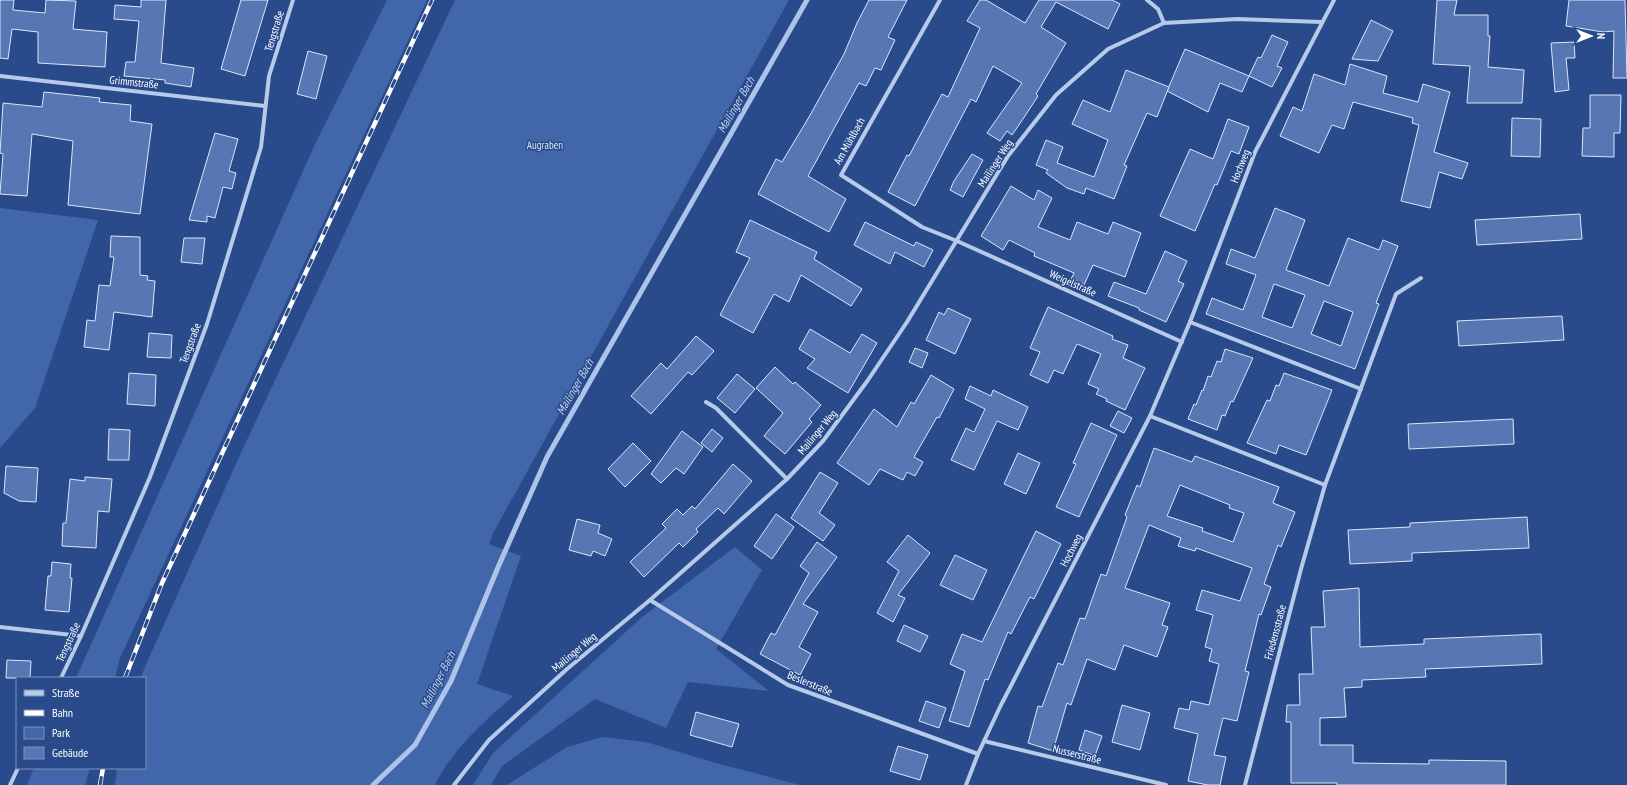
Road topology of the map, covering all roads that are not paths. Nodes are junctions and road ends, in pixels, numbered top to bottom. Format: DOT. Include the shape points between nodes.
graph roads {
  1 [pos="293,0"];
  2 [pos="940,0"];
  3 [pos="1147,0"];
  4 [pos="1334,0"];
  5 [pos="1322,22"];
  6 [pos="1164,23"];
  7 [pos="0,76"];
  8 [pos="265,106"];
  9 [pos="957,240"];
  10 [pos="1421,278"];
  11 [pos="1190,322"];
  12 [pos="1182,342"];
  13 [pos="1361,389"];
  14 [pos="706,402"];
  15 [pos="1150,416"];
  16 [pos="787,479"];
  17 [pos="1325,485"];
  18 [pos="650,600"];
  19 [pos="0,627"];
  20 [pos="81,636"];
  21 [pos="61,677"];
  22 [pos="984,741"];
  23 [pos="978,754"];
  24 [pos="18,769"];
  25 [pos="10,785"];
  26 [pos="454,785"];
  27 [pos="966,785"];
  28 [pos="1166,785"];
  29 [pos="1245,785"];
  1 -- 8 [label="street, Tengstraße" via="269,76"];
  2 -- 9 [label="street, Am Mühlbach" via="840,175 922,227"];
  3 -- 6 [label="street" via="1158,9"];
  4 -- 5 [label="street, Hochweg"];
  5 -- 6 [label="street, Mailinger Weg" via="1237,19"];
  5 -- 11 [label="street, Hochweg" via="1255,152"];
  6 -- 9 [label="street, Mailinger Weg" via="1108,49 1056,95 1008,156"];
  7 -- 8 [label="street, Grimmstraße"];
  8 -- 20 [label="street, Tengstraße" via="261,147 207,324 150,477"];
  9 -- 12 [label="street, Weigelstraße"];
  9 -- 16 [label="street, Mailinger Weg" via="868,380 823,441"];
  10 -- 13 [label="street, Friedensstraße" via="1396,294"];
  11 -- 12 [label="street, Hochweg"];
  11 -- 13 [label="street"];
  12 -- 15 [label="street, Hochweg"];
  13 -- 17 [label="street, Friedensstraße"];
  14 -- 16 [label="street" via="716,408"];
  15 -- 17 [label="street"];
  15 -- 22 [label="street, Hochweg"];
  16 -- 18 [label="street, Mailinger Weg"];
  17 -- 29 [label="street, Friedensstraße"];
  18 -- 23 [label="street, Beslerstraße" via="788,686"];
  18 -- 26 [label="street, Mailinger Weg" via="567,669 490,740"];
  19 -- 20 [label="street"];
  20 -- 21 [label="street, Tengstraße"];
  22 -- 23 [label="street, Hochweg"];
  22 -- 28 [label="street, Nusserstraße"];
  23 -- 27 [label="street, Hochweg"];
  24 -- 25 [label="street"];
}
